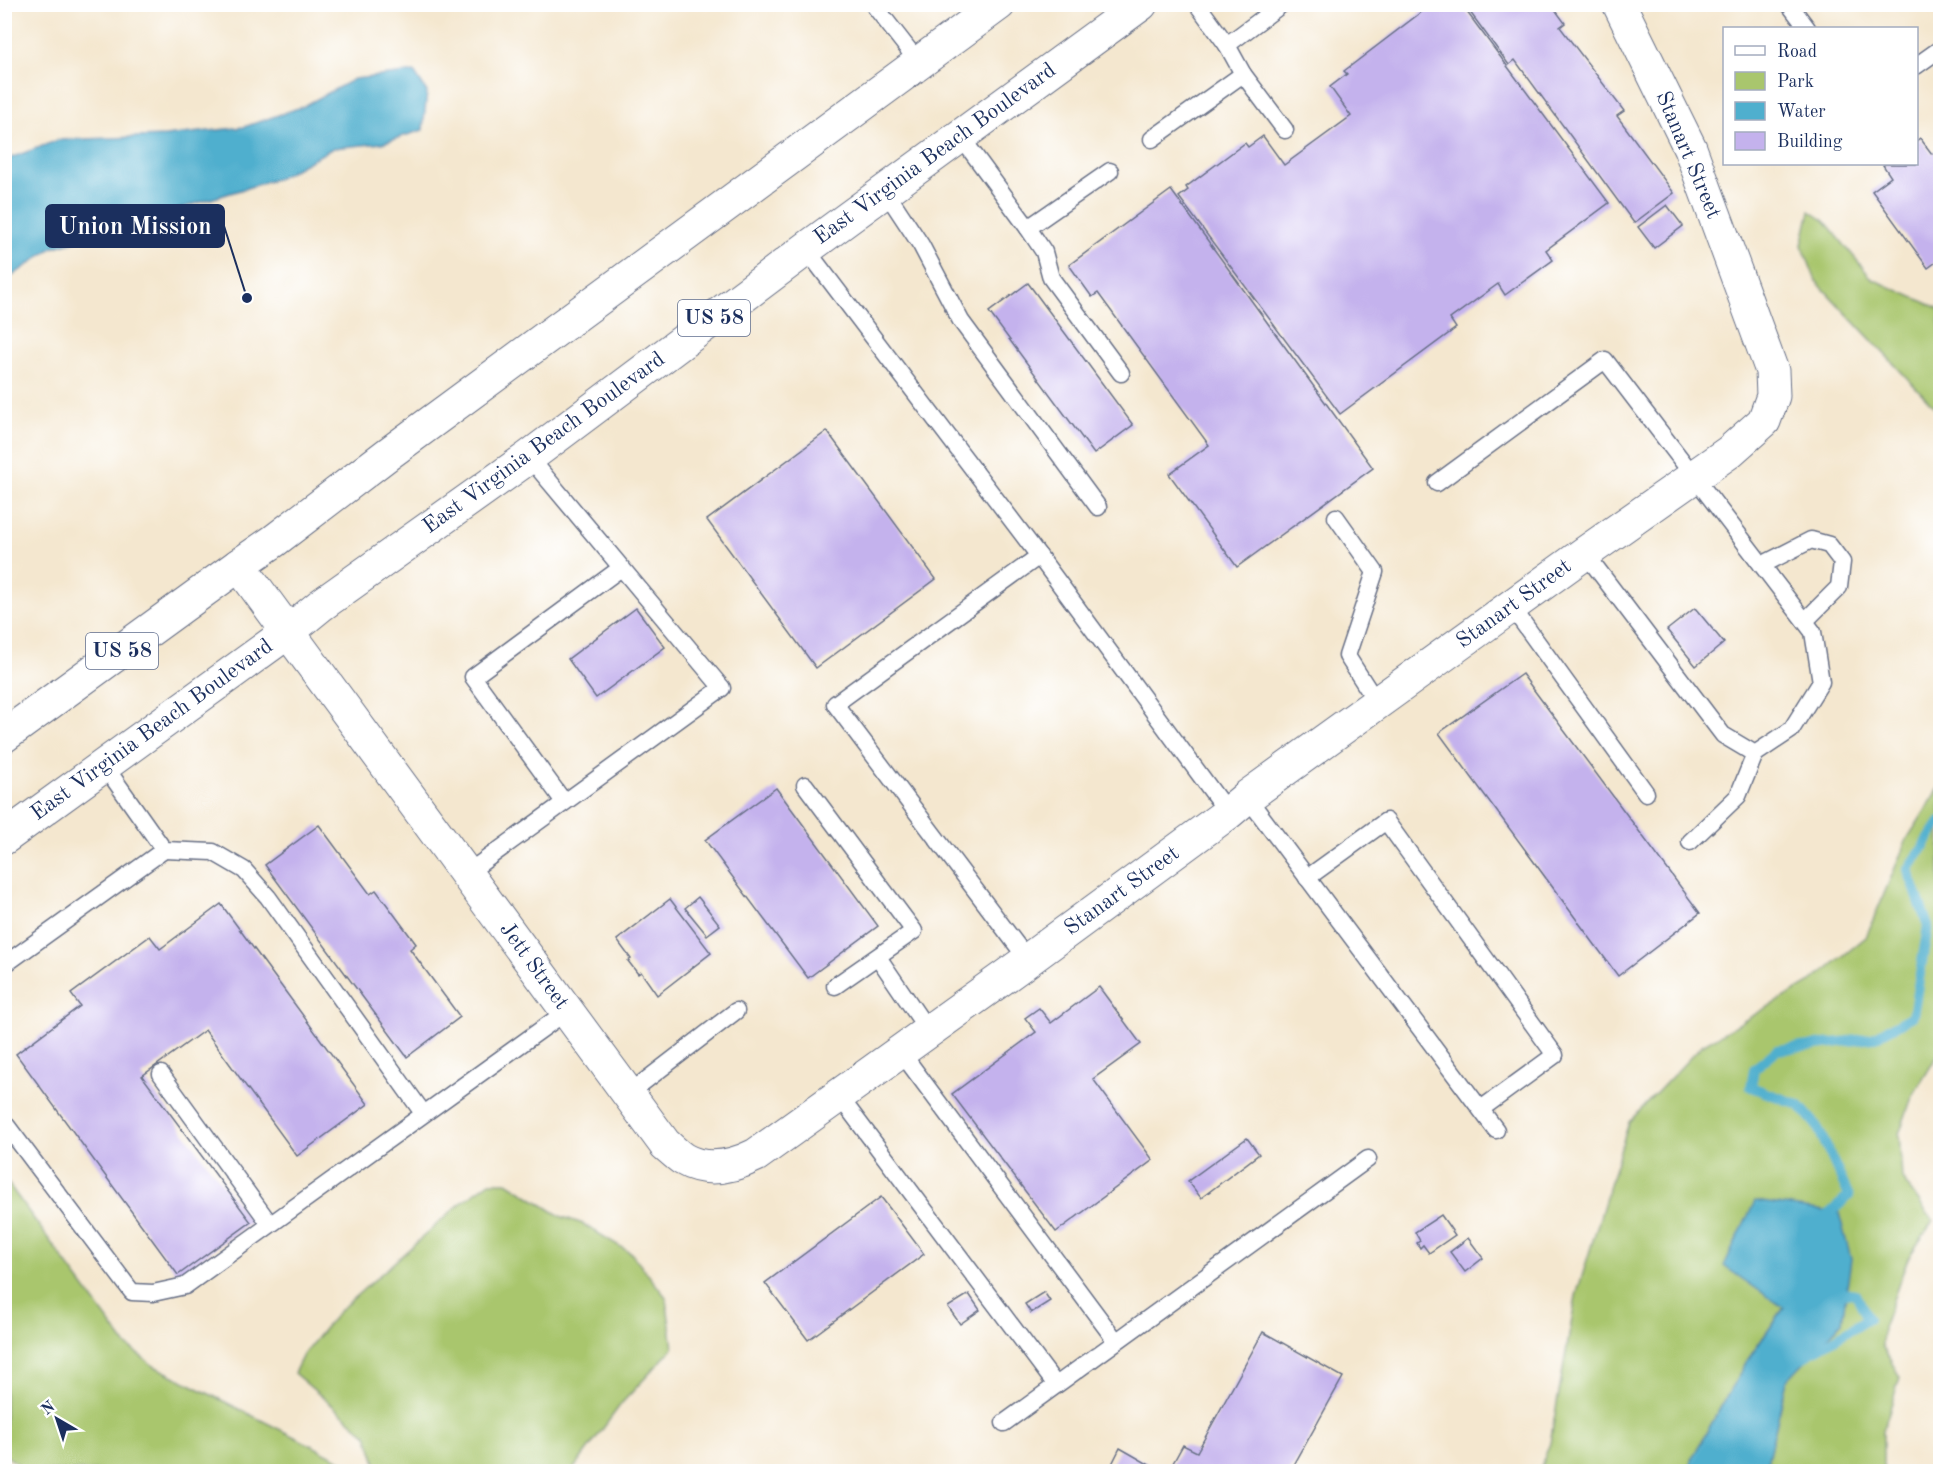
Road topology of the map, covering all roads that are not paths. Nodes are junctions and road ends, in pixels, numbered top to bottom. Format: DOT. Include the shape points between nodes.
graph roads {
  1 [pos="873,4"];
  2 [pos="999,4"];
  3 [pos="1142,4"];
  4 [pos="1197,4"];
  5 [pos="1282,4"];
  6 [pos="1619,4"];
  7 [pos="1790,4"];
  8 [pos="1806,27"];
  9 [pos="1227,45"];
  10 [pos="1941,49"];
  11 [pos="919,63"];
  12 [pos="1918,65"];
  13 [pos="1243,74"];
  14 [pos="1285,130"];
  15 [pos="961,137"];
  16 [pos="1152,139"];
  17 [pos="1110,171"];
  18 [pos="886,192"];
  19 [pos="1028,228"];
  20 [pos="806,249"];
  21 [pos="1121,373"];
  22 [pos="529,457"];
  23 [pos="1694,476"];
  24 [pos="1437,483"];
  25 [pos="1098,507"];
  26 [pos="1336,517"];
  27 [pos="1585,553"];
  28 [pos="1039,556"];
  29 [pos="239,565"];
  30 [pos="1761,565"];
  31 [pos="621,568"];
  32 [pos="1511,606"];
  33 [pos="1805,621"];
  34 [pos="288,632"];
  35 [pos="1377,703"];
  36 [pos="4,736"];
  37 [pos="1755,754"];
  38 [pos="104,765"];
  39 [pos="806,785"];
  40 [pos="1646,793"];
  41 [pos="564,802"];
  42 [pos="1237,805"];
  43 [pos="4,838"];
  44 [pos="1689,842"];
  45 [pos="164,850"];
  46 [pos="466,874"];
  47 [pos="1307,878"];
  48 [pos="878,957"];
  49 [pos="1028,960"];
  50 [pos="4,965"];
  51 [pos="835,986"];
  52 [pos="567,1011"];
  53 [pos="736,1011"];
  54 [pos="929,1032"];
  55 [pos="901,1052"];
  56 [pos="161,1074"];
  57 [pos="628,1095"];
  58 [pos="839,1096"];
  59 [pos="1481,1109"];
  60 [pos="423,1113"];
  61 [pos="4,1122"];
  62 [pos="1497,1130"];
  63 [pos="1368,1159"];
  64 [pos="270,1224"];
  65 [pos="1116,1341"];
  66 [pos="1056,1385"];
  67 [pos="1004,1423"];
  1 -- 11 [label="lane"];
  2 -- 11 [label="main road, US 58"];
  3 -- 15 [label="main road, East Virginia Beach Boulevard / US 58"];
  4 -- 9 [label="lane"];
  5 -- 9 [label="lane"];
  6 -- 23 [label="main road, Stanart Street" via="1690,148 1773,371 1773,396 1764,421"];
  7 -- 8 [label="lane"];
  9 -- 13 [label="lane"];
  10 -- 12 [label="lane"];
  11 -- 29 [label="main road, US 58"];
  13 -- 14 [label="lane"];
  13 -- 16 [label="lane"];
  15 -- 18 [label="main road, East Virginia Beach Boulevard / US 58"];
  15 -- 19 [label="lane"];
  17 -- 19 [label="lane"];
  18 -- 20 [label="main road, East Virginia Beach Boulevard / US 58"];
  18 -- 25 [label="lane" via="921,245 961,321"];
  19 -- 21 [label="lane" via="1044,252 1051,278"];
  20 -- 22 [label="main road, East Virginia Beach Boulevard / US 58"];
  20 -- 28 [label="lane"];
  22 -- 31 [label="lane"];
  22 -- 34 [label="main road, East Virginia Beach Boulevard / US 58"];
  23 -- 24 [label="lane" via="1605,360"];
  23 -- 27 [label="main road, Stanart Street"];
  23 -- 30 [label="lane"];
  26 -- 35 [label="lane" via="1375,572 1347,656"];
  27 -- 32 [label="main road, Stanart Street"];
  27 -- 37 [label="lane" via="1723,735"];
  28 -- 42 [label="lane"];
  28 -- 49 [label="lane" via="835,704"];
  29 -- 34 [label="main road, Jett Street"];
  29 -- 36 [label="main road, US 58"];
  30 -- 33 [label="lane"];
  30 -- 33 [label="lane" via="1811,540 1829,544 1842,562 1839,587"];
  31 -- 41 [label="lane" via="473,677"];
  31 -- 41 [label="lane" via="722,687"];
  32 -- 35 [label="main road, Stanart Street"];
  32 -- 40 [label="lane"];
  33 -- 37 [label="lane" via="1813,632 1821,682 1791,730"];
  34 -- 38 [label="main road, East Virginia Beach Boulevard / US 58"];
  34 -- 46 [label="main road, Jett Street"];
  35 -- 42 [label="main road, Stanart Street"];
  37 -- 44 [label="lane" via="1738,796"];
  38 -- 43 [label="main road, East Virginia Beach Boulevard / US 58"];
  38 -- 45 [label="lane"];
  39 -- 48 [label="lane" via="914,931"];
  41 -- 46 [label="lane"];
  42 -- 47 [label="lane"];
  42 -- 49 [label="main road, Stanart Street"];
  45 -- 50 [label="lane"];
  45 -- 60 [label="lane" via="213,852 244,870 268,897"];
  46 -- 52 [label="main road, Jett Street"];
  47 -- 59 [label="lane"];
  47 -- 59 [label="lane" via="1386,821 1555,1055"];
  48 -- 51 [label="lane"];
  48 -- 54 [label="lane"];
  49 -- 54 [label="main road, Stanart Street"];
  52 -- 57 [label="main road, Jett Street"];
  52 -- 60 [label="lane"];
  53 -- 57 [label="lane"];
  54 -- 55 [label="main road, Stanart Street"];
  55 -- 58 [label="main road, Jett Street"];
  55 -- 65 [label="lane"];
  56 -- 64 [label="lane"];
  57 -- 58 [label="main road, Jett Street" via="665,1144 684,1160 708,1167 738,1164 756,1155"];
  58 -- 66 [label="lane"];
  59 -- 62 [label="lane"];
  60 -- 64 [label="lane"];
  61 -- 64 [label="lane" via="132,1292 153,1293 185,1286"];
  63 -- 65 [label="lane"];
  65 -- 66 [label="lane"];
  66 -- 67 [label="lane"];
}
